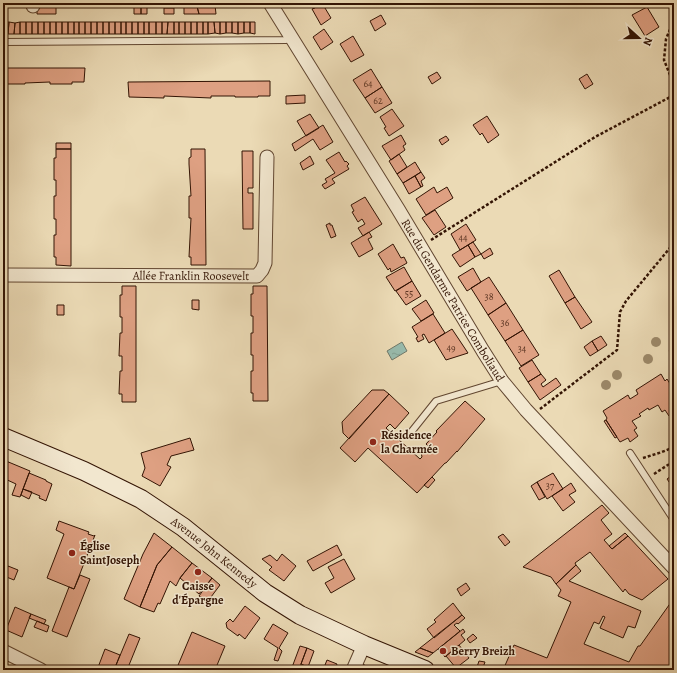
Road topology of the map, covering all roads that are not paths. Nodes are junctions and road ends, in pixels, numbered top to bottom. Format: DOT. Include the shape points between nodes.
graph roads {
  1 [pos="270,3"];
  2 [pos="291,37"];
  3 [pos="3,42"];
  4 [pos="267,157"];
  5 [pos="3,275"];
  6 [pos="502,381"];
  7 [pos="412,430"];
  8 [pos="3,437"];
  9 [pos="630,453"];
  10 [pos="674,520"];
  11 [pos="674,568"];
  12 [pos="364,645"];
  13 [pos="3,651"];
  14 [pos="358,668"];
  15 [pos="41,670"];
  16 [pos="425,670"];
  1 -- 2 [label="street, Rue du Gendarme Patrice Comboliaud"];
  2 -- 3 [label="lane" via="286,40"];
  2 -- 6 [label="street, Rue du Gendarme Patrice Comboliaud"];
  4 -- 5 [label="street, Allée Franklin Roosevelt" via="265,264 257,276"];
  6 -- 7 [label="lane" via="436,401"];
  6 -- 11 [label="street, Rue du Gendarme Patrice Comboliaud" via="531,416"];
  8 -- 12 [label="main road, Avenue John Kennedy" via="84,471 140,499 183,527 265,593 300,615"];
  9 -- 10 [label="lane"];
  12 -- 14 [label="street"];
  12 -- 16 [label="main road, Avenue John Kennedy"];
  13 -- 15 [label="street"];
}
